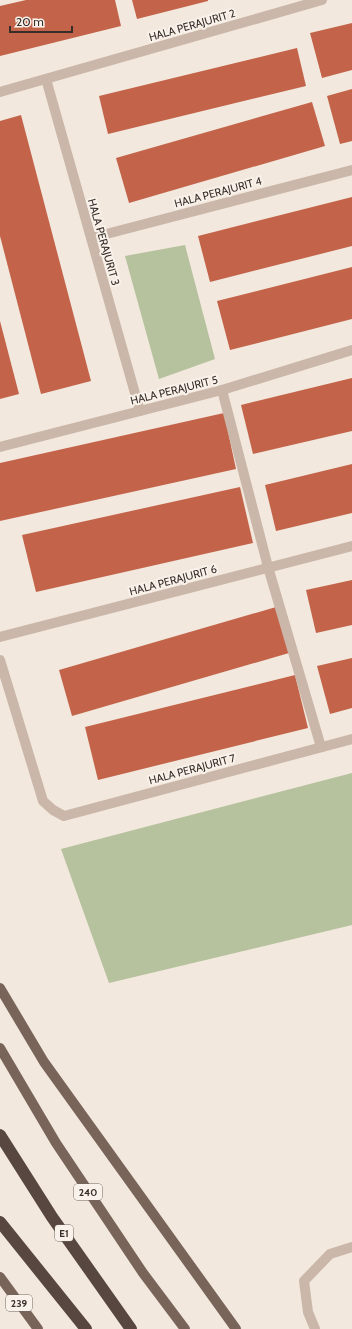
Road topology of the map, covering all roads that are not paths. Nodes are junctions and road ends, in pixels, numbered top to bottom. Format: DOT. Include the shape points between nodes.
graph roads {
  1 [pos="322,0"];
  2 [pos="46,79"];
  3 [pos="0,92"];
  4 [pos="352,170"];
  5 [pos="91,238"];
  6 [pos="352,350"];
  7 [pos="222,390"];
  8 [pos="140,411"];
  9 [pos="0,447"];
  10 [pos="352,546"];
  11 [pos="268,567"];
  12 [pos="0,637"];
  13 [pos="0,660"];
  14 [pos="352,739"];
  15 [pos="321,746"];
  16 [pos="0,988"];
  17 [pos="0,1048"];
  18 [pos="0,1135"];
  19 [pos="0,1222"];
  20 [pos="352,1247"];
  21 [pos="0,1277"];
  22 [pos="38,1329"];
  23 [pos="86,1329"];
  24 [pos="131,1329"];
  25 [pos="185,1329"];
  26 [pos="236,1329"];
  27 [pos="315,1329"];
  1 -- 2 [label="street, HALA PERAJURIT 2"];
  2 -- 3 [label="street, HALA PERAJURIT 2"];
  2 -- 5 [label="street, HALA PERAJURIT 3"];
  4 -- 5 [label="street, HALA PERAJURIT 4"];
  5 -- 8 [label="street, HALA PERAJURIT 3"];
  6 -- 7 [label="street, HALA PERAJURIT 5"];
  7 -- 8 [label="street, HALA PERAJURIT 5"];
  7 -- 11 [label="street"];
  8 -- 9 [label="street, HALA PERAJURIT 5"];
  10 -- 11 [label="street, HALA PERAJURIT 6"];
  11 -- 12 [label="street, HALA PERAJURIT 6"];
  11 -- 15 [label="street"];
  13 -- 15 [label="street, HALA PERAJURIT 7" via="43,801 64,816"];
  14 -- 15 [label="street, HALA PERAJURIT 7"];
  16 -- 26 [label="main road" via="44,1062"];
  17 -- 25 [label="main road, 240" via="56,1143 143,1272"];
  18 -- 24 [label="highway, E1" via="52,1216"];
  19 -- 23 [label="highway"];
  20 -- 27 [label="street" via="330,1254 304,1281 308,1312"];
  21 -- 22 [label="main road, 239"];
}
